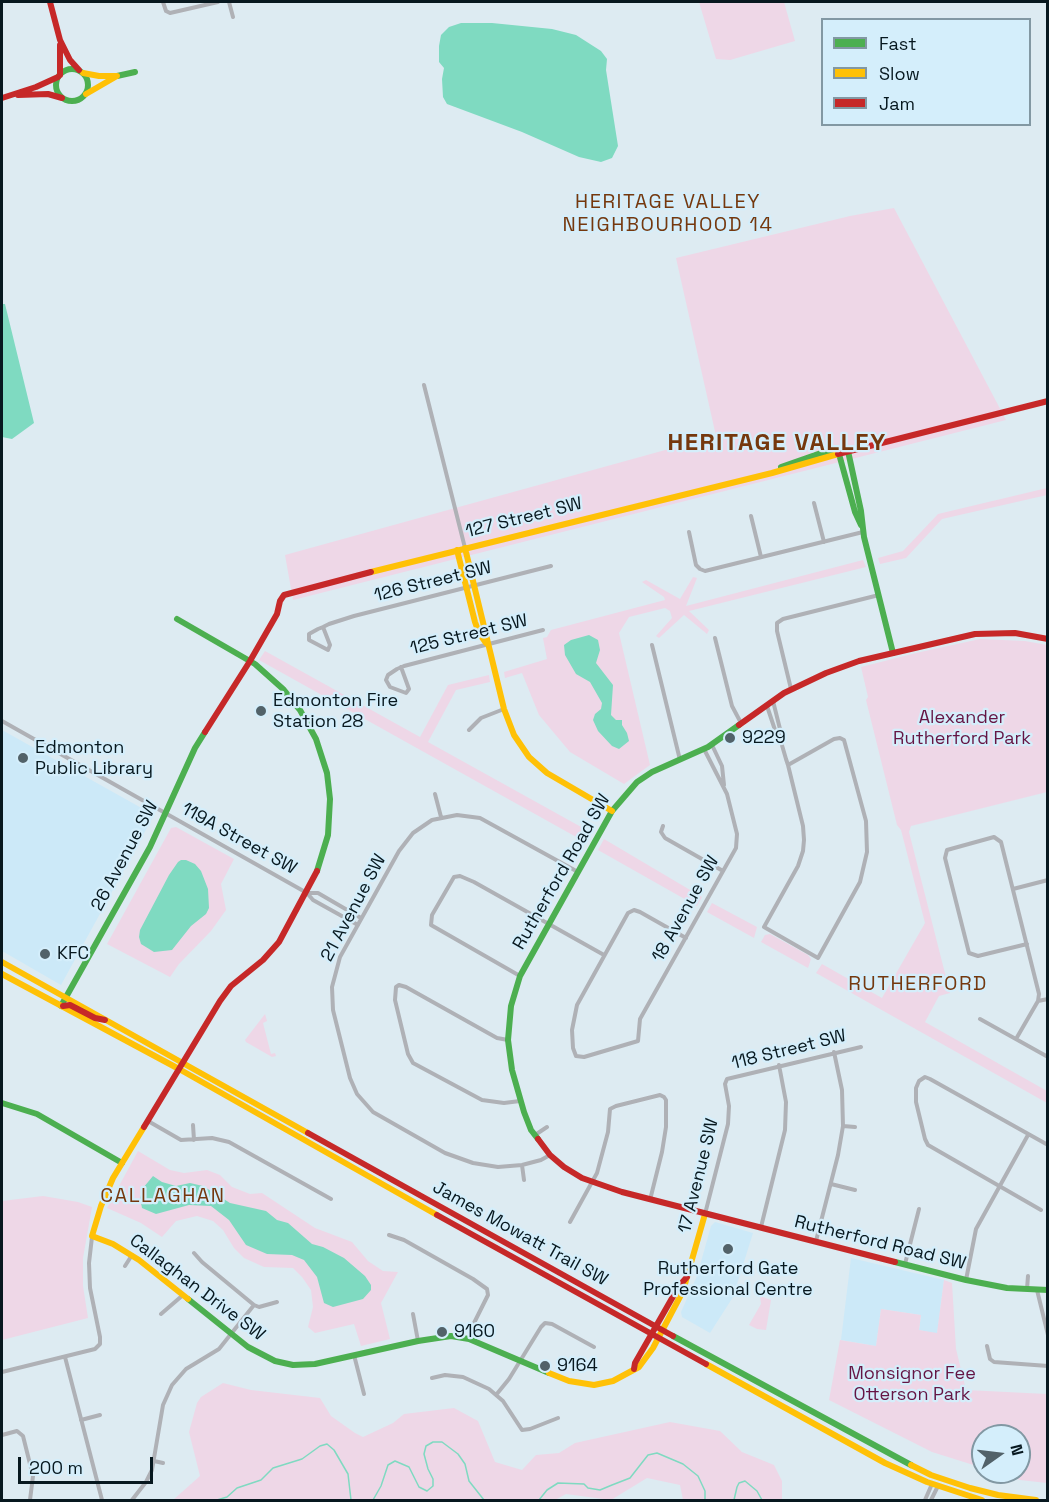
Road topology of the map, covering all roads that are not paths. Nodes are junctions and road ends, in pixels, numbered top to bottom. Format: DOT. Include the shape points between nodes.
graph roads {
  1 [pos="50,2"];
  2 [pos="163,2"];
  3 [pos="218,2"];
  4 [pos="229,2"];
  5 [pos="233,17"];
  6 [pos="60,40"];
  7 [pos="81,72"];
  8 [pos="135,72"];
  9 [pos="60,75"];
  10 [pos="117,76"];
  11 [pos="86,94"];
  12 [pos="13,95"];
  13 [pos="2,98"];
  14 [pos="63,98"];
  15 [pos="424,385"];
  16 [pos="1047,401"];
  17 [pos="848,452"];
  18 [pos="839,454"];
  19 [pos="814,503"];
  20 [pos="751,516"];
  21 [pos="689,532"];
  22 [pos="863,532"];
  23 [pos="824,542"];
  24 [pos="465,548"];
  25 [pos="457,550"];
  26 [pos="761,557"];
  27 [pos="551,566"];
  28 [pos="474,586"];
  29 [pos="466,588"];
  30 [pos="879,595"];
  31 [pos="284,596"];
  32 [pos="177,618"];
  33 [pos="323,627"];
  34 [pos="543,630"];
  35 [pos="715,638"];
  36 [pos="1047,639"];
  37 [pos="487,644"];
  38 [pos="652,645"];
  39 [pos="894,653"];
  40 [pos="250,661"];
  41 [pos="401,667"];
  42 [pos="791,689"];
  43 [pos="770,702"];
  44 [pos="504,709"];
  45 [pos="2,721"];
  46 [pos="741,723"];
  47 [pos="469,729"];
  48 [pos="779,735"];
  49 [pos="712,745"];
  50 [pos="704,750"];
  51 [pos="529,757"];
  52 [pos="681,760"];
  53 [pos="523,763"];
  54 [pos="788,765"];
  55 [pos="724,786"];
  56 [pos="435,794"];
  57 [pos="612,811"];
  58 [pos="166,813"];
  59 [pos="441,817"];
  60 [pos="663,826"];
  61 [pos="723,871"];
  62 [pos="578,872"];
  63 [pos="1047,880"];
  64 [pos="1013,890"];
  65 [pos="307,893"];
  66 [pos="362,918"];
  67 [pos="549,924"];
  68 [pos="358,925"];
  69 [pos="686,938"];
  70 [pos="1027,944"];
  71 [pos="604,956"];
  72 [pos="2,963"];
  73 [pos="2,974"];
  74 [pos="520,976"];
  75 [pos="67,997"];
  76 [pos="1047,999"];
  77 [pos="1038,1001"];
  78 [pos="62,1006"];
  79 [pos="980,1019"];
  80 [pos="109,1020"];
  81 [pos="1016,1039"];
  82 [pos="508,1040"];
  83 [pos="861,1047"];
  84 [pos="834,1052"];
  85 [pos="1047,1057"];
  86 [pos="183,1062"];
  87 [pos="778,1065"];
  88 [pos="179,1069"];
  89 [pos="726,1081"];
  90 [pos="520,1101"];
  91 [pos="2,1103"];
  92 [pos="148,1121"];
  93 [pos="192,1125"];
  94 [pos="843,1126"];
  95 [pos="547,1127"];
  96 [pos="855,1127"];
  97 [pos="535,1135"];
  98 [pos="1028,1135"];
  99 [pos="194,1140"];
  100 [pos="1047,1145"];
  101 [pos="550,1155"];
  102 [pos="122,1163"];
  103 [pos="522,1165"];
  104 [pos="524,1180"];
  105 [pos="592,1183"];
  106 [pos="831,1184"];
  107 [pos="1000,1186"];
  108 [pos="855,1190"];
  109 [pos="331,1198"];
  110 [pos="650,1200"];
  111 [pos="919,1209"];
  112 [pos="1041,1210"];
  113 [pos="705,1214"];
  114 [pos="570,1222"];
  115 [pos="761,1228"];
  116 [pos="389,1235"];
  117 [pos="92,1236"];
  118 [pos="816,1242"];
  119 [pos="194,1253"];
  120 [pos="132,1255"];
  121 [pos="904,1264"];
  122 [pos="125,1266"];
  123 [pos="1028,1276"];
  124 [pos="966,1280"];
  125 [pos="1027,1289"];
  126 [pos="1037,1290"];
  127 [pos="1047,1290"];
  128 [pos="183,1295"];
  129 [pos="277,1302"];
  130 [pos="254,1305"];
  131 [pos="161,1314"];
  132 [pos="413,1314"];
  133 [pos="659,1328"];
  134 [pos="232,1334"];
  135 [pos="651,1334"];
  136 [pos="1047,1335"];
  137 [pos="658,1337"];
  138 [pos="469,1339"];
  139 [pos="418,1341"];
  140 [pos="987,1346"];
  141 [pos="594,1347"];
  142 [pos="354,1355"];
  143 [pos="65,1357"];
  144 [pos="520,1359"];
  145 [pos="1047,1366"];
  146 [pos="634,1369"];
  147 [pos="2,1372"];
  148 [pos="432,1378"];
  149 [pos="364,1394"];
  150 [pos="496,1395"];
  151 [pos="100,1415"];
  152 [pos="558,1418"];
  153 [pos="81,1420"];
  154 [pos="2,1435"];
  155 [pos="149,1451"];
  156 [pos="156,1452"];
  157 [pos="154,1461"];
  158 [pos="163,1463"];
  159 [pos="938,1478"];
  160 [pos="935,1485"];
  161 [pos="30,1500"];
  162 [pos="102,1500"];
  163 [pos="132,1500"];
  164 [pos="925,1500"];
  165 [pos="931,1500"];
  166 [pos="982,1500"];
  167 [pos="1036,1500"];
  1 -- 6 [label="street"];
  2 -- 3 [label="street" via="170,13"];
  4 -- 5 [label="street"];
  6 -- 7 [label="street"];
  6 -- 9 [label="street"];
  7 -- 9 [label="street" via="67,70"];
  7 -- 10 [label="street"];
  7 -- 11 [label="street" via="88,83"];
  8 -- 10 [label="street"];
  9 -- 12 [label="street"];
  9 -- 14 [label="street" via="57,90"];
  10 -- 11 [label="street"];
  11 -- 14 [label="street" via="75,101"];
  12 -- 13 [label="street"];
  12 -- 14 [label="street" via="48,94"];
  15 -- 24 [label="street"];
  16 -- 17 [label="street, 127 Street SW"];
  17 -- 18 [label="street, 127 Street SW"];
  17 -- 22 [label="street"];
  18 -- 22 [label="street"];
  18 -- 24 [label="street, 127 Street SW" via="814,455 772,473"];
  19 -- 23 [label="street"];
  20 -- 26 [label="street"];
  21 -- 26 [label="street" via="699,569"];
  22 -- 23 [label="street"];
  22 -- 30 [label="street"];
  23 -- 26 [label="street"];
  24 -- 25 [label="street, 127 Street SW"];
  24 -- 28 [label="street"];
  25 -- 29 [label="street"];
  25 -- 31 [label="street, 127 Street SW"];
  27 -- 28 [label="street, 126 Street SW"];
  28 -- 29 [label="street, 126 Street SW"];
  28 -- 37 [label="street"];
  29 -- 33 [label="street, 126 Street SW"];
  29 -- 37 [label="street" via="477,627"];
  30 -- 39 [label="street"];
  30 -- 42 [label="street" via="777,623"];
  31 -- 40 [label="street, 26 Avenue SW"];
  32 -- 40 [label="street"];
  33 -- 33 [label="street" via="307,637 328,650 331,646"];
  34 -- 37 [label="street, 125 Street SW"];
  35 -- 46 [label="street" via="732,706"];
  36 -- 39 [label="street, Rutherford Road SW" via="985,633"];
  37 -- 41 [label="street, 125 Street SW"];
  37 -- 44 [label="street"];
  38 -- 52 [label="street"];
  39 -- 42 [label="street, Rutherford Road SW" via="840,668"];
  40 -- 58 [label="street, 26 Avenue SW" via="199,741"];
  40 -- 65 [label="street" via="283,689 300,710 325,765 330,799 328,836"];
  41 -- 41 [label="street, 125 Street SW" via="409,689 406,693 390,687 386,680"];
  42 -- 43 [label="street, Rutherford Road SW"];
  43 -- 46 [label="street, Rutherford Road SW"];
  43 -- 48 [label="street"];
  43 -- 48 [label="street"];
  44 -- 47 [label="street" via="481,718"];
  44 -- 51 [label="street" via="514,735"];
  45 -- 58 [label="street, 119A Street SW"];
  46 -- 49 [label="street, Rutherford Road SW"];
  48 -- 54 [label="street"];
  49 -- 50 [label="street, Rutherford Road SW"];
  49 -- 55 [label="street, 18 Avenue SW" via="722,766"];
  50 -- 52 [label="street, Rutherford Road SW"];
  50 -- 55 [label="street, 18 Avenue SW"];
  51 -- 53 [label="street"];
  51 -- 57 [label="street" via="556,779"];
  52 -- 57 [label="street, Rutherford Road SW" via="637,782"];
  54 -- 54 [label="street" via="803,826 803,851 764,927 818,958 863,874 867,852 864,813 846,744 840,738"];
  55 -- 61 [label="street, 18 Avenue SW" via="738,841"];
  56 -- 59 [label="street"];
  57 -- 62 [label="street, Rutherford Road SW"];
  58 -- 65 [label="street, 119A Street SW"];
  58 -- 75 [label="street, 26 Avenue SW"];
  59 -- 62 [label="street" via="463,815 485,820"];
  59 -- 66 [label="street, 21 Avenue SW" via="423,825 406,841"];
  60 -- 61 [label="street" via="665,838"];
  61 -- 69 [label="street, 18 Avenue SW"];
  62 -- 67 [label="street, Rutherford Road SW"];
  63 -- 64 [label="street"];
  64 -- 70 [label="street"];
  64 -- 70 [label="street" via="997,838 952,847 945,852 971,954 978,956"];
  65 -- 66 [label="street, 119A Street SW" via="318,893"];
  65 -- 68 [label="street, 119A Street SW"];
  65 -- 86 [label="street" via="272,951 235,982"];
  66 -- 68 [label="street, 21 Avenue SW"];
  67 -- 71 [label="street"];
  67 -- 74 [label="street, Rutherford Road SW"];
  67 -- 74 [label="street" via="463,877 451,880 430,922"];
  68 -- 103 [label="street, 21 Avenue SW" via="338,961 331,995 354,1089 373,1112 454,1157 486,1166"];
  69 -- 71 [label="street" via="632,911"];
  69 -- 71 [label="street, 18 Avenue SW" via="640,1019 639,1041 584,1057 575,1054 575,1011"];
  70 -- 77 [label="street"];
  72 -- 75 [label="street, James Mowatt Trail SW"];
  73 -- 78 [label="street, James Mowatt Trail SW"];
  74 -- 82 [label="street, Rutherford Road SW" via="511,1006"];
  75 -- 78 [label="street, 26 Avenue SW"];
  75 -- 80 [label="street, James Mowatt Trail SW"];
  76 -- 77 [label="street"];
  77 -- 81 [label="street"];
  78 -- 80 [label="street" via="70,1005 95,1018"];
  78 -- 88 [label="street, James Mowatt Trail SW"];
  79 -- 81 [label="street"];
  80 -- 86 [label="street, James Mowatt Trail SW"];
  81 -- 85 [label="street"];
  82 -- 90 [label="street, Rutherford Road SW"];
  82 -- 90 [label="street" via="497,1038 406,987 397,986 394,997 410,1059 482,1100 504,1104"];
  83 -- 84 [label="street, 118 Street SW"];
  84 -- 87 [label="street, 118 Street SW"];
  84 -- 94 [label="street" via="842,1090"];
  86 -- 88 [label="street"];
  86 -- 133 [label="street, James Mowatt Trail SW"];
  87 -- 89 [label="street, 118 Street SW"];
  87 -- 115 [label="street" via="785,1094 785,1130"];
  88 -- 92 [label="street"];
  88 -- 135 [label="street, James Mowatt Trail SW"];
  89 -- 113 [label="street, 17 Avenue SW" via="728,1124"];
  90 -- 97 [label="street, Rutherford Road SW"];
  91 -- 102 [label="street" via="28,1110"];
  92 -- 99 [label="street" via="177,1139"];
  92 -- 102 [label="street"];
  93 -- 99 [label="street"];
  94 -- 96 [label="street"];
  94 -- 106 [label="street"];
  95 -- 97 [label="street"];
  97 -- 101 [label="street, Rutherford Road SW"];
  98 -- 100 [label="street"];
  98 -- 107 [label="street"];
  98 -- 107 [label="street" via="925,1077 919,1080 915,1097 925,1139 931,1147"];
  99 -- 109 [label="street" via="212,1138 233,1143"];
  101 -- 103 [label="street"];
  101 -- 105 [label="street, Rutherford Road SW"];
  102 -- 117 [label="street" via="104,1197"];
  103 -- 104 [label="street"];
  105 -- 110 [label="street, Rutherford Road SW"];
  105 -- 110 [label="street" via="606,1141 609,1110 664,1096 665,1137"];
  105 -- 114 [label="street"];
  106 -- 108 [label="street"];
  106 -- 118 [label="street"];
  107 -- 112 [label="street"];
  107 -- 124 [label="street" via="974,1235"];
  110 -- 113 [label="street, Rutherford Road SW"];
  111 -- 121 [label="street"];
  113 -- 115 [label="street, Rutherford Road SW"];
  113 -- 133 [label="street, 17 Avenue SW" via="688,1277 679,1286"];
  115 -- 118 [label="street, Rutherford Road SW"];
  116 -- 138 [label="street" via="487,1289"];
  117 -- 120 [label="street, Callaghan Drive SW"];
  117 -- 143 [label="street" via="90,1288 100,1344"];
  118 -- 121 [label="street, Rutherford Road SW"];
  119 -- 130 [label="street"];
  120 -- 122 [label="street"];
  120 -- 128 [label="street, Callaghan Drive SW"];
  121 -- 124 [label="street, Rutherford Road SW"];
  123 -- 125 [label="street"];
  124 -- 125 [label="street, Rutherford Road SW"];
  125 -- 126 [label="street, Rutherford Road SW"];
  126 -- 127 [label="street, Rutherford Road SW"];
  126 -- 136 [label="street"];
  128 -- 131 [label="street"];
  128 -- 134 [label="street, Callaghan Drive SW"];
  129 -- 130 [label="street"];
  130 -- 134 [label="street"];
  132 -- 139 [label="street"];
  133 -- 135 [label="street, 17 Avenue SW"];
  133 -- 137 [label="street, 17 Avenue SW"];
  133 -- 159 [label="street, James Mowatt Trail SW" via="887,1454"];
  134 -- 142 [label="street, Callaghan Drive SW" via="260,1354 286,1364 315,1364"];
  134 -- 156 [label="street" via="219,1349 186,1369 172,1385 163,1405"];
  135 -- 137 [label="street, James Mowatt Trail SW"];
  135 -- 146 [label="street"];
  137 -- 146 [label="street, Callaghan Drive SW" via="644,1361"];
  137 -- 160 [label="street, James Mowatt Trail SW" via="885,1463"];
  138 -- 139 [label="street, Callaghan Drive SW" via="444,1336"];
  138 -- 144 [label="street, Callaghan Drive SW"];
  139 -- 142 [label="street, Callaghan Drive SW"];
  140 -- 145 [label="street" via="994,1362"];
  141 -- 144 [label="street" via="547,1322"];
  142 -- 149 [label="street"];
  143 -- 147 [label="street"];
  143 -- 153 [label="street"];
  144 -- 146 [label="street, Callaghan Drive SW" via="569,1381 588,1385 613,1381"];
  144 -- 150 [label="street"];
  148 -- 150 [label="street" via="463,1377"];
  150 -- 152 [label="street" via="522,1430"];
  151 -- 153 [label="street"];
  153 -- 162 [label="street"];
  154 -- 161 [label="street" via="17,1431 23,1436 33,1476"];
  155 -- 156 [label="street"];
  156 -- 157 [label="street"];
  157 -- 158 [label="street"];
  157 -- 163 [label="street" via="149,1477"];
  159 -- 160 [label="street"];
  159 -- 167 [label="street, James Mowatt Trail SW" via="998,1495"];
  160 -- 164 [label="street"];
  160 -- 165 [label="street"];
  160 -- 166 [label="street, James Mowatt Trail SW"];
}
